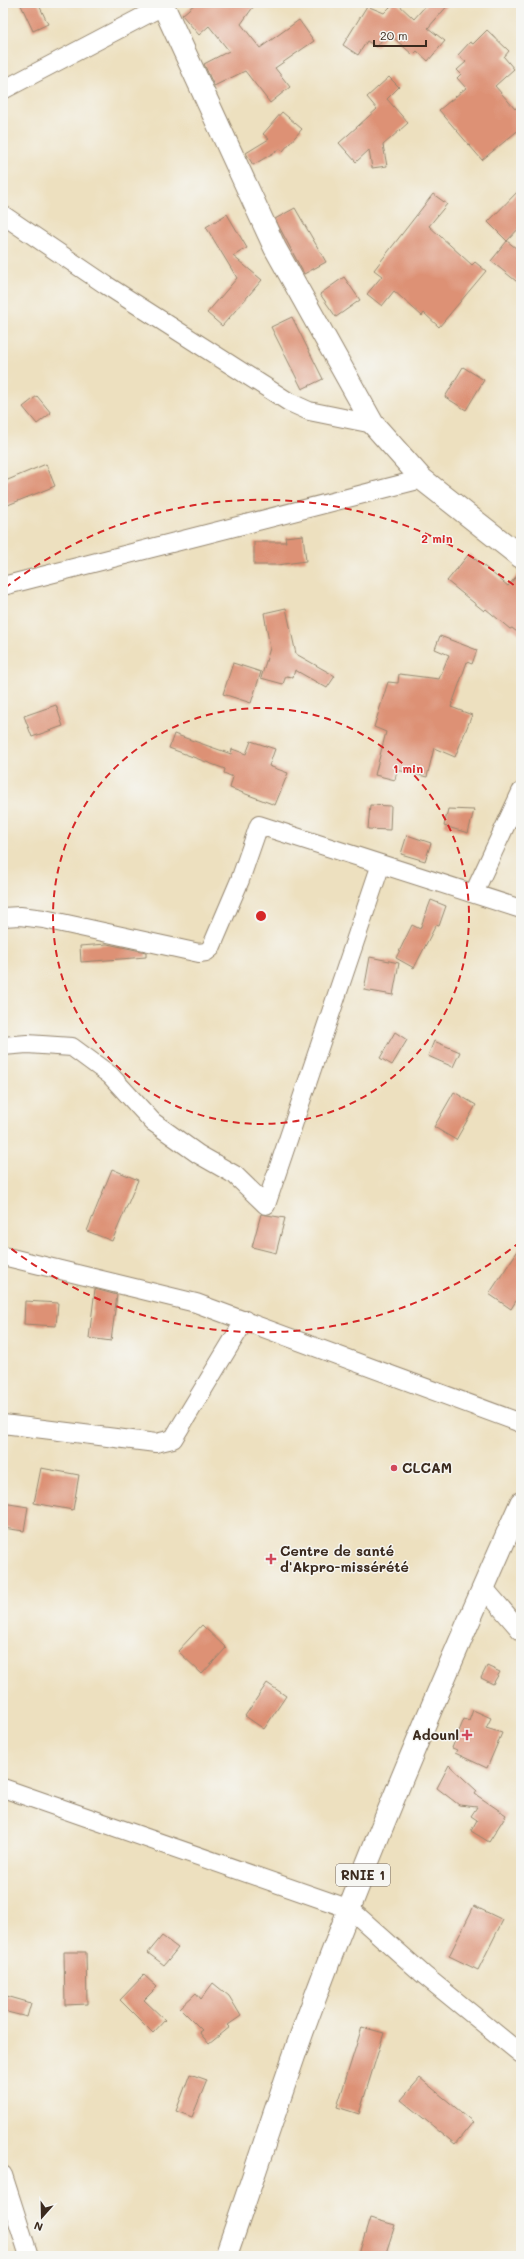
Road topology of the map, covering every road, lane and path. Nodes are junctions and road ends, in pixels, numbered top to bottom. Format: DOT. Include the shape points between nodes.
graph roads {
  1 [pos="163,4"];
  2 [pos="3,90"];
  3 [pos="3,216"];
  4 [pos="373,424"];
  5 [pos="422,479"];
  6 [pos="521,557"];
  7 [pos="3,586"];
  8 [pos="521,792"];
  9 [pos="381,864"];
  10 [pos="474,893"];
  11 [pos="521,908"];
  12 [pos="3,917"];
  13 [pos="3,1046"];
  14 [pos="3,1256"];
  15 [pos="245,1320"];
  16 [pos="521,1423"];
  17 [pos="3,1424"];
  18 [pos="521,1503"];
  19 [pos="483,1587"];
  20 [pos="521,1631"];
  21 [pos="3,1788"];
  22 [pos="350,1909"];
  23 [pos="521,2054"];
  24 [pos="3,2175"];
  25 [pos="29,2256"];
  26 [pos="226,2256"];
  1 -- 2 [label="street"];
  1 -- 4 [label="main road" via="275,248"];
  3 -- 4 [label="street" via="289,402 309,411"];
  4 -- 5 [label="main road"];
  5 -- 6 [label="main road"];
  5 -- 7 [label="street"];
  8 -- 10 [label="street"];
  9 -- 10 [label="street"];
  9 -- 12 [label="street" via="259,825 220,927 211,948 206,952 44,919"];
  9 -- 13 [label="street" via="266,1206 235,1174 198,1154 153,1122 110,1075 72,1047 27,1044"];
  10 -- 11 [label="street"];
  14 -- 15 [label="street" via="196,1303"];
  15 -- 16 [label="street"];
  15 -- 17 [label="street" via="173,1439 156,1443"];
  18 -- 19 [label="main road, RNIE 1"];
  19 -- 20 [label="street"];
  19 -- 22 [label="main road, RNIE 1" via="429,1711"];
  21 -- 22 [label="street"];
  22 -- 23 [label="street"];
  22 -- 26 [label="main road, RNIE 1" via="302,2033"];
  24 -- 25 [label="street"];
}
